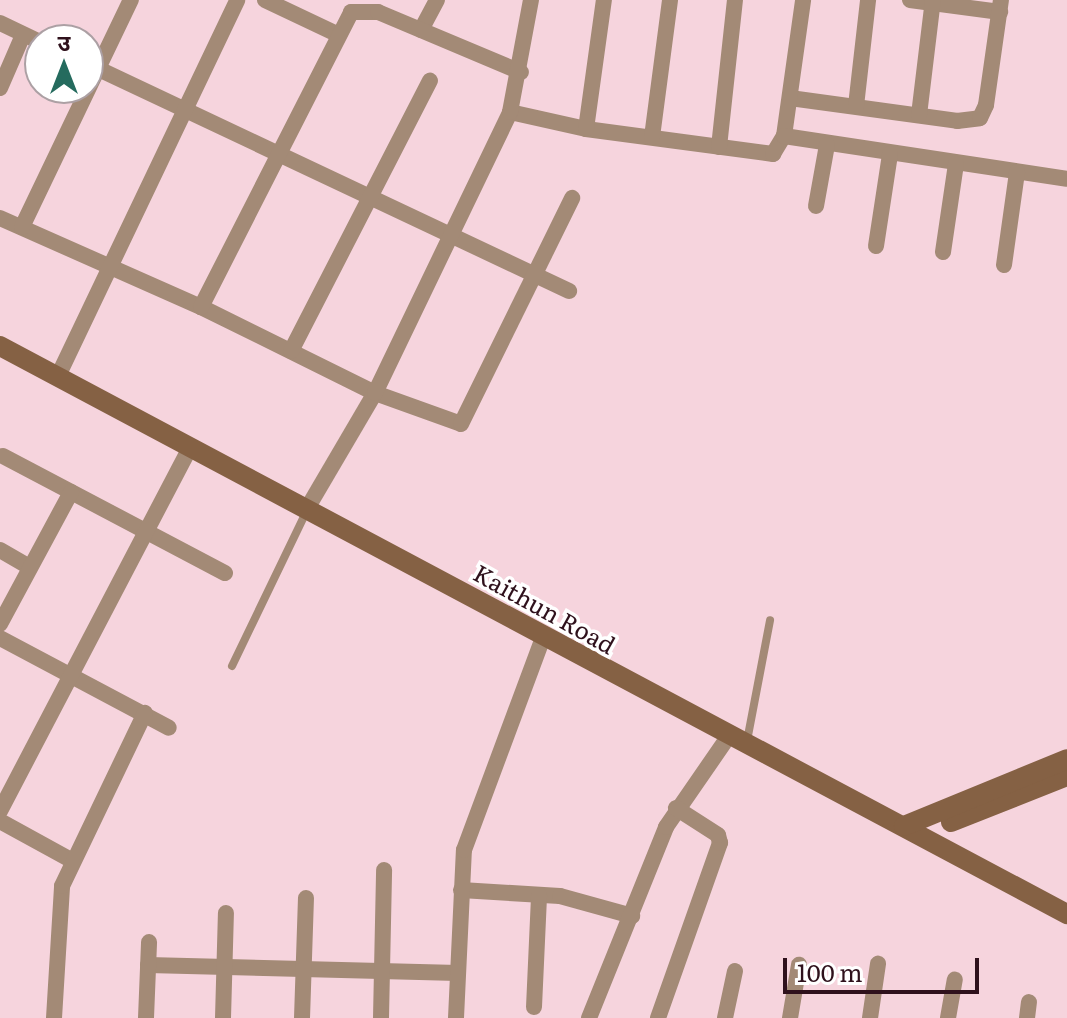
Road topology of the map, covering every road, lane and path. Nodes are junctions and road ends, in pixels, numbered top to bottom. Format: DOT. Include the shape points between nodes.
graph roads {
  1 [pos="131,0"];
  2 [pos="237,0"];
  3 [pos="265,0"];
  4 [pos="437,0"];
  5 [pos="531,0"];
  6 [pos="604,0"];
  7 [pos="670,0"];
  8 [pos="735,0"];
  9 [pos="803,0"];
  10 [pos="868,0"];
  11 [pos="910,0"];
  12 [pos="933,2"];
  13 [pos="1000,6"];
  14 [pos="0,23"];
  15 [pos="421,30"];
  16 [pos="337,34"];
  17 [pos="23,35"];
  18 [pos="104,49"];
  19 [pos="104,72"];
  20 [pos="521,72"];
  21 [pos="430,81"];
  22 [pos="0,88"];
  23 [pos="790,98"];
  24 [pos="77,104"];
  25 [pos="856,106"];
  26 [pos="182,108"];
  27 [pos="510,112"];
  28 [pos="919,115"];
  29 [pos="586,129"];
  30 [pos="784,136"];
  31 [pos="652,137"];
  32 [pos="827,145"];
  33 [pos="719,147"];
  34 [pos="276,154"];
  35 [pos="890,154"];
  36 [pos="956,164"];
  37 [pos="1017,172"];
  38 [pos="1067,179"];
  39 [pos="370,198"];
  40 [pos="572,198"];
  41 [pos="816,206"];
  42 [pos="0,218"];
  43 [pos="22,227"];
  44 [pos="448,233"];
  45 [pos="876,246"];
  46 [pos="943,252"];
  47 [pos="110,265"];
  48 [pos="1004,265"];
  49 [pos="531,276"];
  50 [pos="569,291"];
  51 [pos="201,307"];
  52 [pos="0,346"];
  53 [pos="291,351"];
  54 [pos="59,374"];
  55 [pos="375,393"];
  56 [pos="189,449"];
  57 [pos="3,456"];
  58 [pos="71,492"];
  59 [pos="308,507"];
  60 [pos="146,531"];
  61 [pos="0,550"];
  62 [pos="30,567"];
  63 [pos="225,573"];
  64 [pos="770,620"];
  65 [pos="0,624"];
  66 [pos="0,638"];
  67 [pos="543,638"];
  68 [pos="232,666"];
  69 [pos="71,675"];
  70 [pos="145,713"];
  71 [pos="169,728"];
  72 [pos="737,742"];
  73 [pos="1067,759"];
  74 [pos="1067,776"];
  75 [pos="676,808"];
  76 [pos="0,811"];
  77 [pos="0,821"];
  78 [pos="912,830"];
  79 [pos="71,860"];
  80 [pos="384,870"];
  81 [pos="461,890"];
  82 [pos="539,895"];
  83 [pos="306,898"];
  84 [pos="226,913"];
  85 [pos="1067,914"];
  86 [pos="632,916"];
  87 [pos="149,942"];
  88 [pos="878,964"];
  89 [pos="148,965"];
  90 [pos="799,965"];
  91 [pos="225,967"];
  92 [pos="305,969"];
  93 [pos="383,971"];
  94 [pos="735,971"];
  95 [pos="458,973"];
  96 [pos="955,980"];
  97 [pos="534,1007"];
  98 [pos="54,1018"];
  99 [pos="146,1018"];
  100 [pos="223,1018"];
  101 [pos="302,1018"];
  102 [pos="381,1018"];
  103 [pos="456,1018"];
  104 [pos="589,1018"];
  105 [pos="658,1018"];
  106 [pos="725,1018"];
  107 [pos="790,1018"];
  108 [pos="870,1018"];
  109 [pos="948,1018"];
  1 -- 18 [label="street"];
  2 -- 26 [label="street"];
  3 -- 16 [label="street"];
  4 -- 15 [label="street"];
  5 -- 20 [label="street"];
  6 -- 29 [label="street"];
  7 -- 31 [label="street"];
  8 -- 33 [label="street"];
  9 -- 23 [label="street"];
  10 -- 25 [label="street"];
  11 -- 12 [label="street"];
  12 -- 13 [label="street"];
  12 -- 28 [label="street"];
  13 -- 28 [label="street" via="983,115 966,122"];
  14 -- 17 [label="street"];
  15 -- 16 [label="street" via="362,8 347,15"];
  15 -- 20 [label="street"];
  16 -- 34 [label="street"];
  17 -- 22 [label="street"];
  19 -- 26 [label="street"];
  20 -- 27 [label="street"];
  21 -- 39 [label="street"];
  23 -- 25 [label="street"];
  23 -- 30 [label="street"];
  24 -- 43 [label="street"];
  25 -- 28 [label="street"];
  26 -- 34 [label="street"];
  26 -- 47 [label="street"];
  27 -- 29 [label="street"];
  27 -- 44 [label="street"];
  29 -- 31 [label="street"];
  30 -- 32 [label="street"];
  30 -- 33 [label="street" via="773,154"];
  31 -- 33 [label="street"];
  32 -- 35 [label="street"];
  32 -- 41 [label="street"];
  34 -- 39 [label="street"];
  34 -- 51 [label="street"];
  35 -- 36 [label="street"];
  35 -- 45 [label="street"];
  36 -- 37 [label="street"];
  36 -- 46 [label="street"];
  37 -- 38 [label="street"];
  37 -- 48 [label="street"];
  39 -- 44 [label="street"];
  39 -- 53 [label="street"];
  40 -- 49 [label="street"];
  42 -- 43 [label="street"];
  43 -- 47 [label="street"];
  44 -- 49 [label="street"];
  44 -- 55 [label="street"];
  47 -- 51 [label="street"];
  47 -- 54 [label="street"];
  49 -- 50 [label="street"];
  49 -- 55 [label="street" via="461,424"];
  51 -- 53 [label="street"];
  52 -- 54 [label="street, Kaithun Road"];
  53 -- 55 [label="street"];
  54 -- 56 [label="street, Kaithun Road"];
  55 -- 59 [label="street"];
  56 -- 59 [label="street, Kaithun Road"];
  56 -- 60 [label="street"];
  57 -- 58 [label="street"];
  58 -- 60 [label="street"];
  58 -- 62 [label="street"];
  59 -- 67 [label="street, Kaithun Road"];
  59 -- 68 [label="lane"];
  60 -- 63 [label="street"];
  60 -- 69 [label="street"];
  61 -- 62 [label="street"];
  62 -- 65 [label="street"];
  64 -- 72 [label="lane"];
  66 -- 69 [label="street"];
  67 -- 72 [label="street, Kaithun Road"];
  67 -- 81 [label="street" via="464,850"];
  69 -- 70 [label="street"];
  69 -- 76 [label="street"];
  70 -- 71 [label="street"];
  70 -- 79 [label="street"];
  72 -- 75 [label="street"];
  72 -- 78 [label="street, Kaithun Road"];
  73 -- 78 [label="street"];
  74 -- 78 [label="street"];
  75 -- 86 [label="street"];
  75 -- 105 [label="street" via="718,835 720,843"];
  77 -- 79 [label="street"];
  78 -- 85 [label="street, Kaithun Road"];
  79 -- 98 [label="street" via="60,898"];
  80 -- 93 [label="street"];
  81 -- 82 [label="street"];
  81 -- 95 [label="street"];
  82 -- 86 [label="street"];
  82 -- 97 [label="street"];
  83 -- 92 [label="street"];
  84 -- 91 [label="street"];
  86 -- 104 [label="street"];
  87 -- 89 [label="street"];
  88 -- 108 [label="street"];
  89 -- 91 [label="street"];
  89 -- 99 [label="street"];
  90 -- 107 [label="street"];
  91 -- 92 [label="street"];
  91 -- 100 [label="street"];
  92 -- 93 [label="street"];
  92 -- 101 [label="street"];
  93 -- 95 [label="street"];
  93 -- 102 [label="street"];
  94 -- 106 [label="street"];
  95 -- 103 [label="street"];
  96 -- 109 [label="street"];
}
